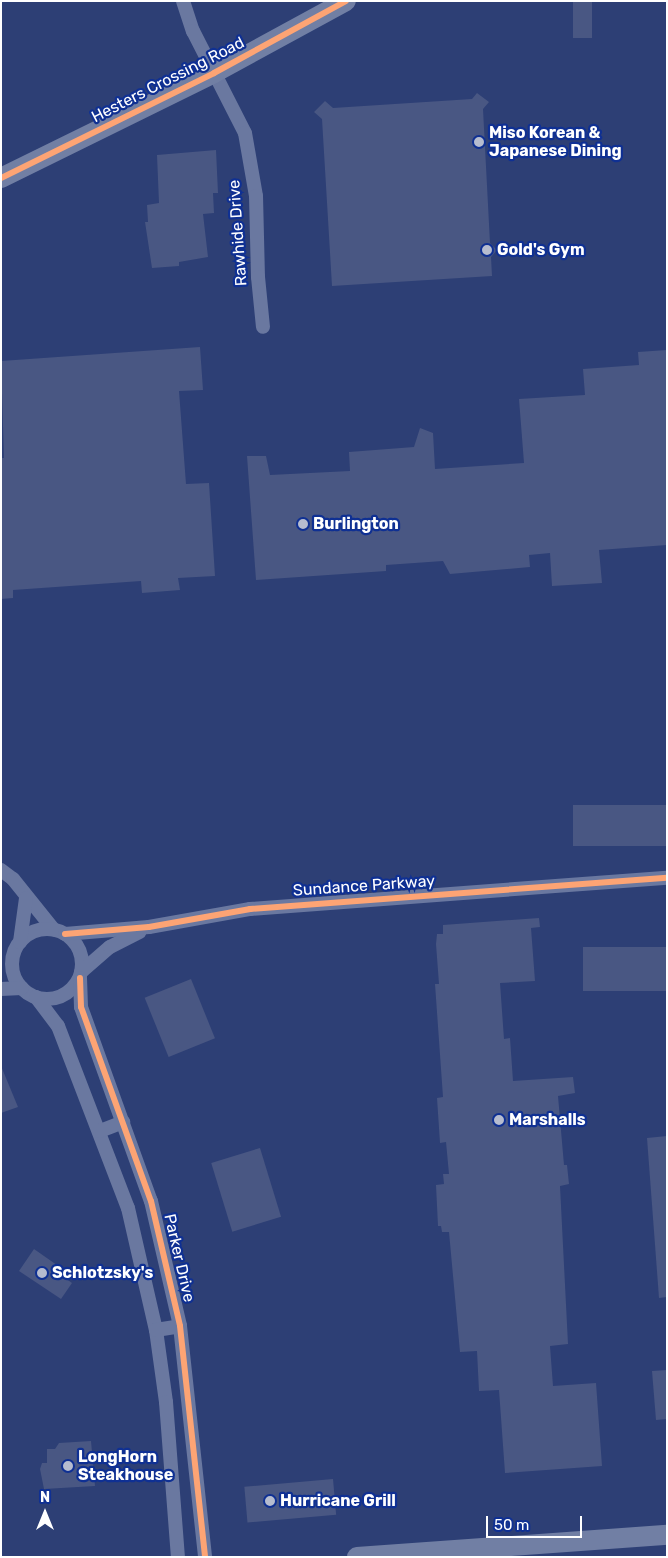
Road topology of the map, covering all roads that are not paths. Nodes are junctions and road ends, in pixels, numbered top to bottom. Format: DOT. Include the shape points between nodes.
graph roads {
  1 [pos="184,1"];
  2 [pos="346,1"];
  3 [pos="214,72"];
  4 [pos="1,178"];
  5 [pos="263,327"];
  6 [pos="1,870"];
  7 [pos="667,878"];
  8 [pos="26,898"];
  9 [pos="149,927"];
  10 [pos="60,932"];
  11 [pos="18,946"];
  12 [pos="1,965"];
  13 [pos="81,975"];
  14 [pos="22,988"];
  15 [pos="1,989"];
  16 [pos="36,997"];
  17 [pos="123,1122"];
  18 [pos="100,1131"];
  19 [pos="180,1326"];
  20 [pos="156,1330"];
  21 [pos="667,1535"];
  22 [pos="178,1557"];
  23 [pos="205,1557"];
  24 [pos="357,1557"];
  1 -- 3 [label="street, Rawhide Drive" via="193,31"];
  2 -- 3 [label="street, Hesters Crossing Road"];
  3 -- 4 [label="street, Hesters Crossing Road"];
  3 -- 5 [label="street, Rawhide Drive" via="245,133 256,196"];
  6 -- 8 [label="street" via="13,879"];
  7 -- 9 [label="street, Sundance Parkway" via="250,908"];
  8 -- 10 [label="street"];
  8 -- 11 [label="street"];
  9 -- 10 [label="street, Sundance Parkway"];
  9 -- 13 [label="street, Sundance Parkway" via="110,947"];
  10 -- 11 [label="street" via="30,934"];
  10 -- 13 [label="street" via="80,950"];
  11 -- 12 [label="street"];
  11 -- 14 [label="street" via="13,970"];
  13 -- 16 [label="street" via="64,995"];
  13 -- 17 [label="street, Parker Drive" via="80,1007"];
  14 -- 15 [label="street"];
  14 -- 16 [label="street"];
  16 -- 18 [label="street" via="58,1026"];
  17 -- 18 [label="street"];
  17 -- 19 [label="street, Parker Drive" via="151,1201"];
  18 -- 20 [label="street" via="128,1208"];
  19 -- 20 [label="street"];
  19 -- 23 [label="street, Parker Drive"];
  20 -- 22 [label="street" via="166,1402"];
  21 -- 24 [label="street"];
}
